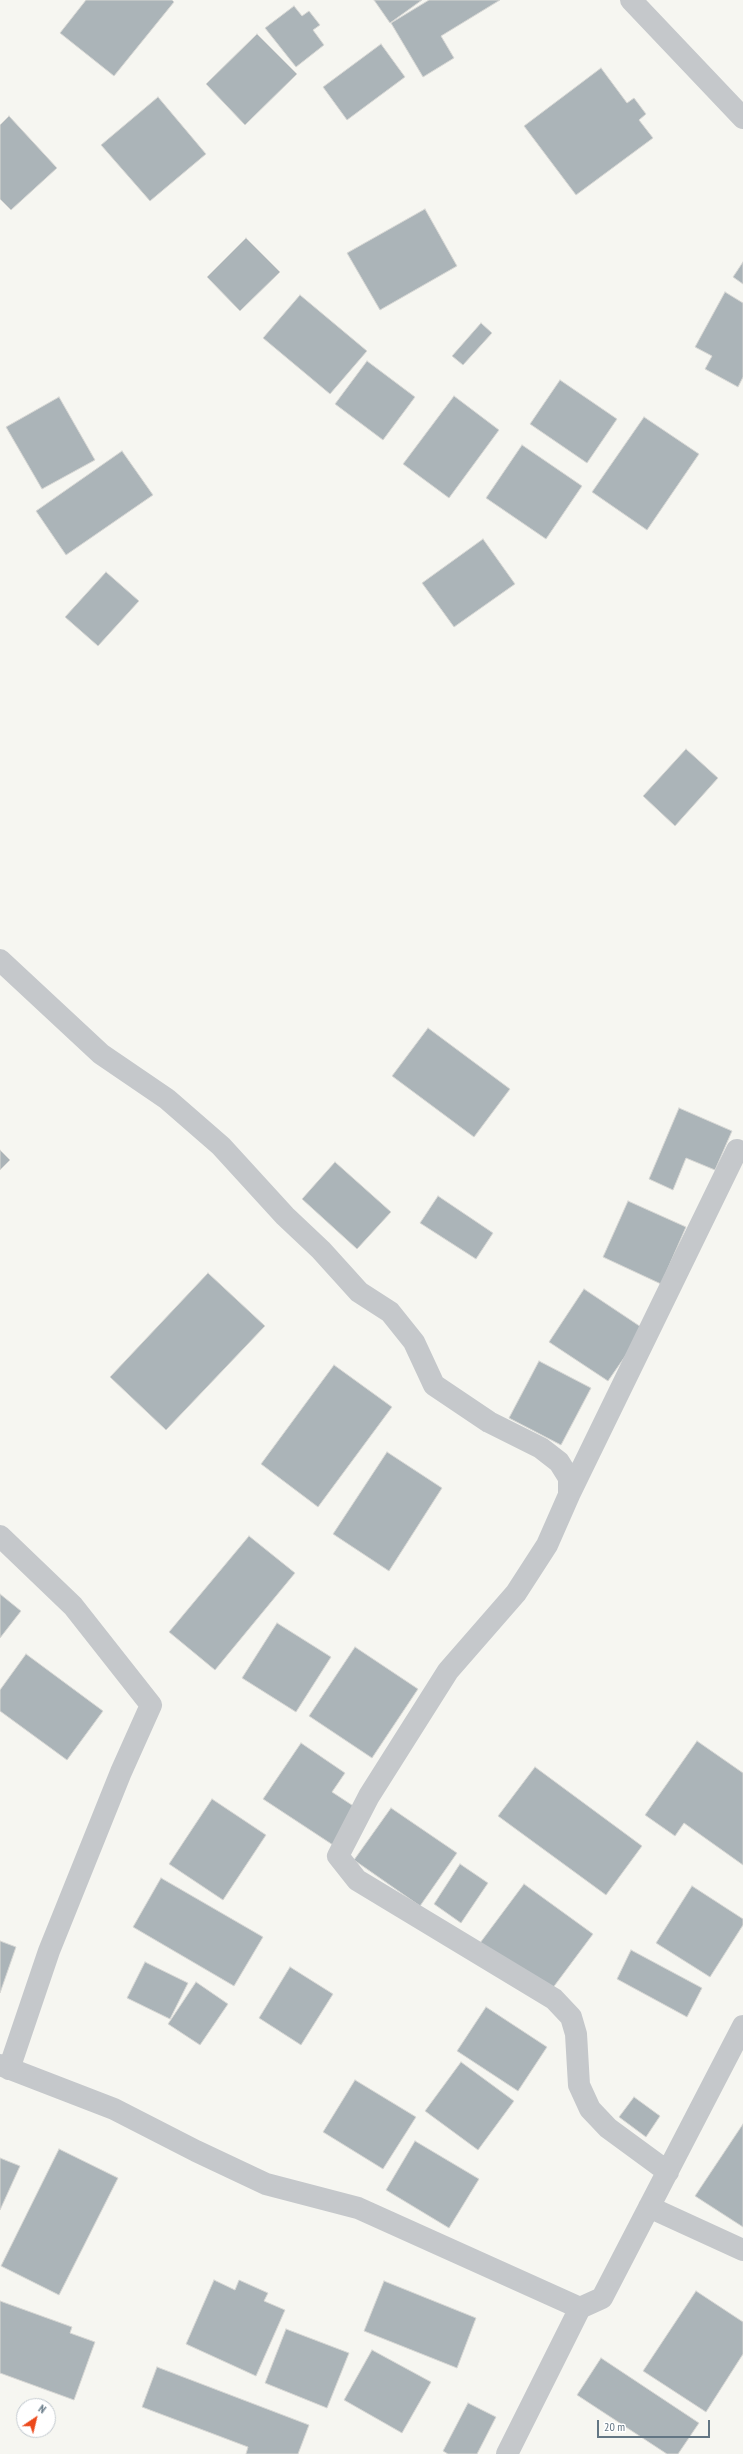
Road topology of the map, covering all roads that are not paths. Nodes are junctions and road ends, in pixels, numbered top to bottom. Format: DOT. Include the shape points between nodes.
graph roads {
  1 [pos="631,0"];
  2 [pos="743,118"];
  3 [pos="0,960"];
  4 [pos="737,1150"];
  5 [pos="569,1495"];
  6 [pos="0,1536"];
  7 [pos="743,2026"];
  8 [pos="5,2067"];
  9 [pos="668,2172"];
  10 [pos="649,2207"];
  11 [pos="743,2250"];
  12 [pos="580,2308"];
  13 [pos="507,2454"];
  1 -- 2 [label="street"];
  3 -- 5 [label="street" via="101,1054 167,1099 221,1146 359,1292 390,1312 414,1342 434,1386 489,1422 541,1448 559,1462 569,1478"];
  4 -- 5 [label="street"];
  5 -- 9 [label="street" via="547,1545 524,1581 448,1671 369,1796 338,1856 357,1880 554,1999 571,2017 576,2034 579,2085 590,2109 608,2128"];
  6 -- 8 [label="street" via="73,1606 151,1705 121,1772"];
  7 -- 9 [label="street"];
  8 -- 12 [label="street" via="114,2109 266,2184 358,2208"];
  9 -- 10 [label="street"];
  10 -- 11 [label="street"];
  10 -- 12 [label="street" via="602,2298"];
  12 -- 13 [label="street"];
}
